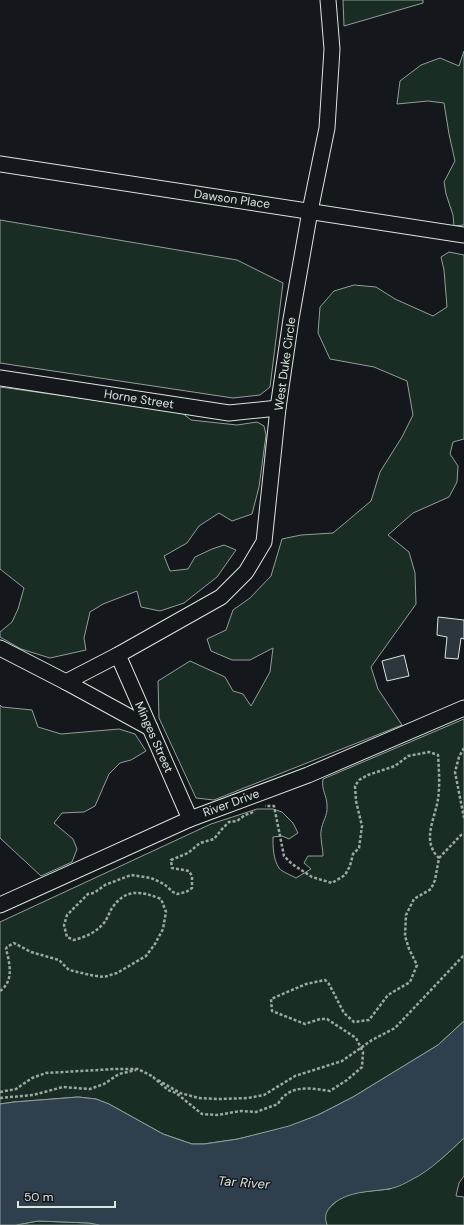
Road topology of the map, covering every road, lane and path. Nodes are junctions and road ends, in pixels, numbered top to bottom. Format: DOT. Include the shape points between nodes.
graph roads {
  1 [pos="328,0"];
  2 [pos="0,164"];
  3 [pos="310,211"];
  4 [pos="464,235"];
  5 [pos="0,378"];
  6 [pos="278,408"];
  7 [pos="0,648"];
  8 [pos="118,655"];
  9 [pos="66,682"];
  10 [pos="464,708"];
  11 [pos="150,728"];
  12 [pos="464,748"];
  13 [pos="260,806"];
  14 [pos="256,810"];
  15 [pos="464,818"];
  16 [pos="190,819"];
  17 [pos="464,835"];
  18 [pos="439,858"];
  19 [pos="0,905"];
  20 [pos="464,955"];
  21 [pos="0,991"];
  22 [pos="361,1047"];
  23 [pos="138,1069"];
  24 [pos="153,1077"];
  25 [pos="0,1092"];
  26 [pos="0,1098"];
  1 -- 3 [label="street, West Duke Circle" via="332,49 327,128"];
  2 -- 3 [label="street, Dawson Place"];
  3 -- 4 [label="street, Dawson Place"];
  3 -- 6 [label="street, West Duke Circle"];
  5 -- 6 [label="street, Horne Street" via="229,413"];
  6 -- 8 [label="street, West Duke Circle" via="264,542 246,572 221,596"];
  7 -- 9 [label="street"];
  8 -- 9 [label="street, West Duke Circle"];
  8 -- 11 [label="street, Minges Street"];
  9 -- 11 [label="street"];
  10 -- 16 [label="street, River Drive" via="308,775"];
  11 -- 16 [label="street, Minges Street"];
  12 -- 15 [label="path" via="455,772"];
  13 -- 18 [label="path" via="274,806 284,856 312,877 332,883 345,875 353,854 359,848 362,826 355,786 359,780 395,766 408,756 428,752 438,756 438,800 429,839 434,853"];
  14 -- 21 [label="path" via="237,821 229,822 214,839 200,843 188,853 171,860 172,868 189,871 192,876 192,888 186,892 177,894 151,878 131,875 88,894 67,916 64,925 67,936 74,940 89,936 104,924 121,897 133,892 148,893 161,899 166,912 163,929 146,956 117,973 104,977 69,970 59,960 31,952 14,943 6,950 10,972 5,987"];
  16 -- 19 [label="street, River Drive"];
  17 -- 18 [label="path" via="461,835"];
  18 -- 22 [label="path" via="436,880 431,889 414,899 406,915 405,936 408,949 417,965 410,982 388,995 369,1020 354,1022 344,1013 325,980 306,984 270,999 272,1011 305,1024 327,1019 356,1038"];
  20 -- 22 [label="path" via="396,1028"];
  22 -- 24 [label="path" via="342,1061 295,1076 264,1095 248,1098 199,1098 180,1093"];
  22 -- 24 [label="path" via="362,1067 330,1091 305,1088 282,1097 278,1104 256,1112 202,1114"];
  23 -- 24 [label="path"];
  23 -- 25 [label="path" via="46,1073 32,1078 16,1089"];
  23 -- 26 [label="path" via="119,1074 90,1089 63,1087 33,1095"];
}
